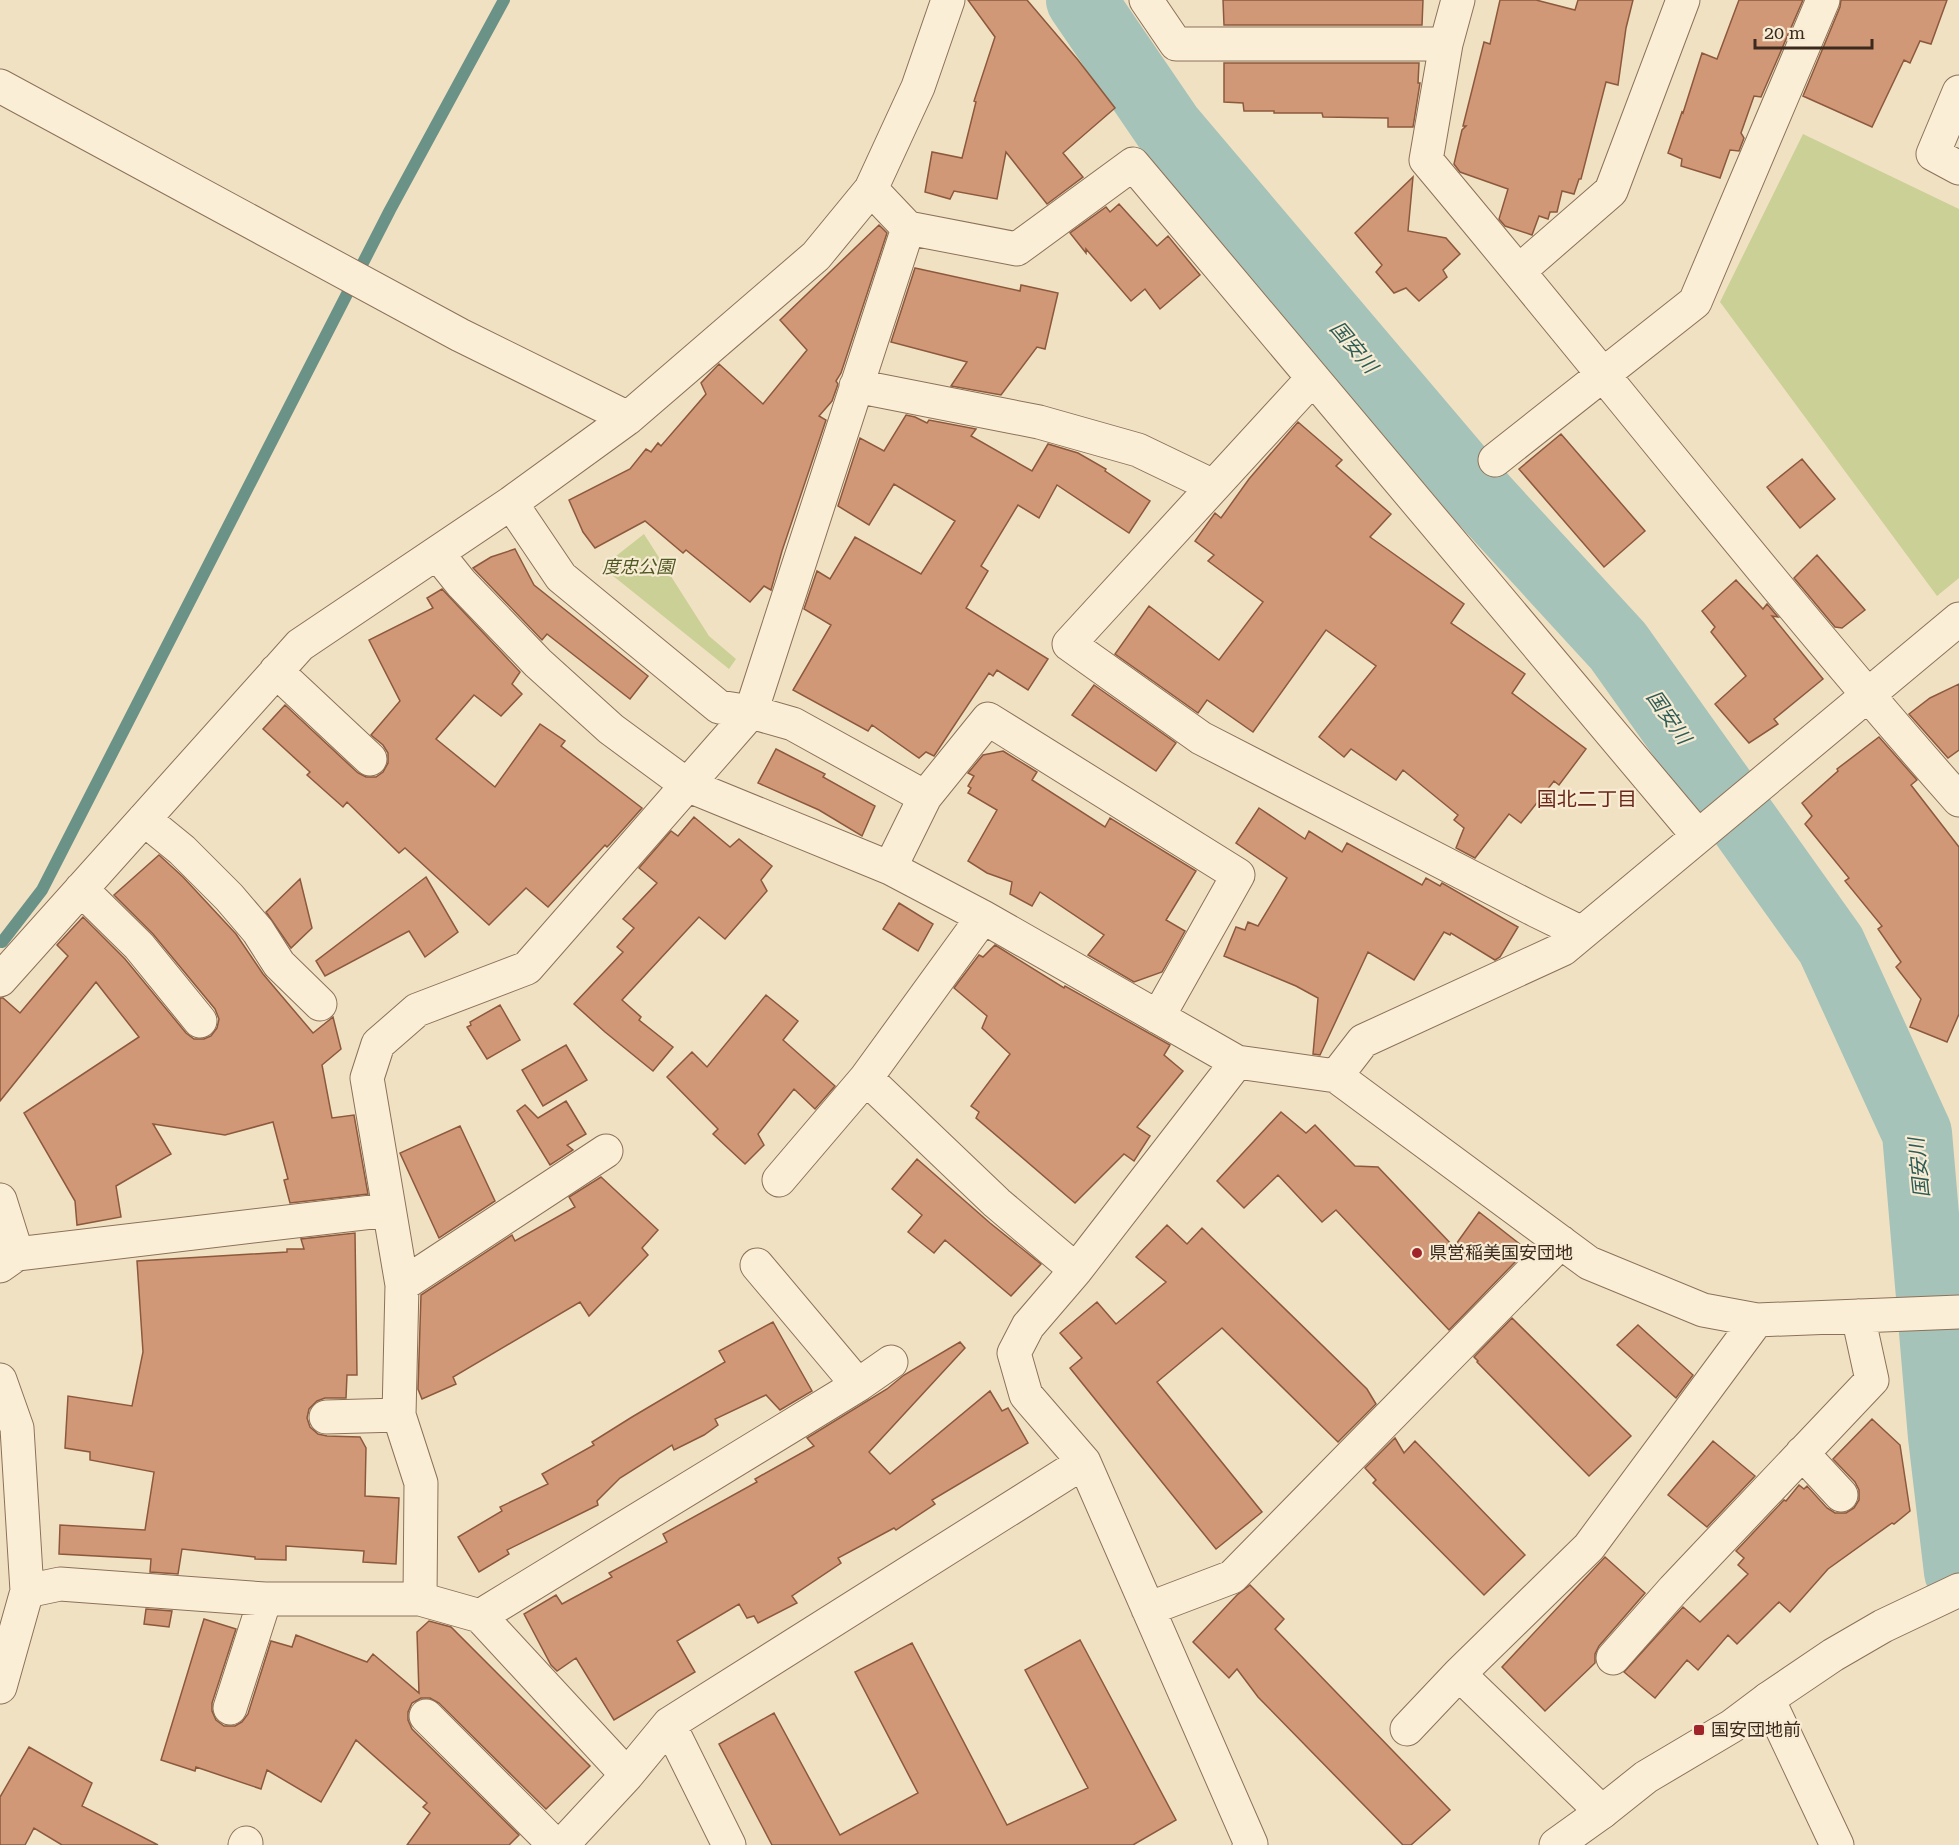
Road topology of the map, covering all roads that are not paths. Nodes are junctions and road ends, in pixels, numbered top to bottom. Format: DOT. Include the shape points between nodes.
graph roads {
  1 [pos="948,0"];
  2 [pos="1146,0"];
  3 [pos="1458,0"];
  4 [pos="1683,0"];
  5 [pos="1823,0"];
  6 [pos="1446,44"];
  7 [pos="0,86"];
  8 [pos="1959,92"];
  9 [pos="1959,168"];
  10 [pos="871,189"];
  11 [pos="908,228"];
  12 [pos="1519,271"];
  13 [pos="1604,375"];
  14 [pos="1313,378"];
  15 [pos="856,386"];
  16 [pos="628,418"];
  17 [pos="1495,460"];
  18 [pos="1213,486"];
  19 [pos="512,503"];
  20 [pos="437,553"];
  21 [pos="1959,619"];
  22 [pos="276,671"];
  23 [pos="1868,697"];
  24 [pos="751,712"];
  25 [pos="370,759"];
  26 [pos="687,785"];
  27 [pos="925,797"];
  28 [pos="1959,800"];
  29 [pos="144,819"];
  30 [pos="1698,836"];
  31 [pos="890,868"];
  32 [pos="81,889"];
  33 [pos="983,917"];
  34 [pos="1582,933"];
  35 [pos="0,980"];
  36 [pos="320,1004"];
  37 [pos="1158,1017"];
  38 [pos="200,1021"];
  39 [pos="1237,1062"];
  40 [pos="1336,1077"];
  41 [pos="866,1078"];
  42 [pos="606,1151"];
  43 [pos="779,1180"];
  44 [pos="0,1200"];
  45 [pos="389,1210"];
  46 [pos="1561,1242"];
  47 [pos="8,1260"];
  48 [pos="757,1264"];
  49 [pos="1076,1270"];
  50 [pos="402,1285"];
  51 [pos="1959,1312"];
  52 [pos="1858,1316"];
  53 [pos="1757,1320"];
  54 [pos="891,1362"];
  55 [pos="0,1380"];
  56 [pos="858,1385"];
  57 [pos="399,1415"];
  58 [pos="326,1417"];
  59 [pos="1802,1454"];
  60 [pos="1084,1462"];
  61 [pos="1841,1495"];
  62 [pos="1959,1590"];
  63 [pos="27,1591"];
  64 [pos="265,1599"];
  65 [pos="420,1599"];
  66 [pos="1148,1609"];
  67 [pos="480,1616"];
  68 [pos="1613,1658"];
  69 [pos="1459,1674"];
  70 [pos="0,1688"];
  71 [pos="1768,1699"];
  72 [pos="230,1708"];
  73 [pos="426,1716"];
  74 [pos="669,1724"];
  75 [pos="1407,1729"];
  76 [pos="627,1775"];
  77 [pos="1602,1812"];
  78 [pos="555,1845"];
  79 [pos="562,1845"];
  80 [pos="729,1845"];
  81 [pos="1251,1845"];
  82 [pos="1556,1845"];
  83 [pos="1837,1845"];
  1 -- 10 [label="street" via="918,87"];
  2 -- 6 [label="street" via="1176,44"];
  3 -- 6 [label="street"];
  4 -- 12 [label="street" via="1611,191"];
  5 -- 13 [label="street" via="1695,302"];
  6 -- 12 [label="street" via="1426,160"];
  7 -- 16 [label="street" via="460,335"];
  8 -- 9 [label="street" via="1933,154"];
  10 -- 11 [label="street"];
  10 -- 16 [label="street" via="816,256"];
  11 -- 14 [label="street" via="1017,249 1133,164"];
  11 -- 15 [label="street"];
  12 -- 13 [label="street"];
  13 -- 17 [label="street"];
  13 -- 23 [label="street"];
  14 -- 18 [label="street"];
  14 -- 30 [label="street"];
  15 -- 18 [label="street" via="1039,422 1138,450"];
  15 -- 24 [label="street"];
  16 -- 19 [label="street"];
  18 -- 34 [label="street" via="1069,644 1201,738"];
  19 -- 20 [label="street"];
  19 -- 24 [label="street" via="561,577 719,707"];
  20 -- 22 [label="street" via="300,645"];
  20 -- 26 [label="street" via="538,663 611,729"];
  21 -- 23 [label="street"];
  22 -- 25 [label="street"];
  22 -- 29 [label="street"];
  23 -- 28 [label="street"];
  23 -- 30 [label="street"];
  24 -- 26 [label="street"];
  24 -- 27 [label="street" via="793,724"];
  26 -- 31 [label="street"];
  26 -- 45 [label="street" via="527,968 417,1010 378,1044 367,1078"];
  27 -- 31 [label="street"];
  27 -- 37 [label="street" via="988,719 1238,875"];
  29 -- 32 [label="street"];
  29 -- 36 [label="street" via="229,897 279,964"];
  30 -- 34 [label="street"];
  31 -- 33 [label="street"];
  32 -- 35 [label="street"];
  32 -- 38 [label="street" via="139,946"];
  33 -- 37 [label="street"];
  33 -- 41 [label="street"];
  34 -- 40 [label="street" via="1563,949 1363,1041"];
  37 -- 39 [label="street"];
  39 -- 40 [label="street"];
  39 -- 49 [label="street"];
  40 -- 46 [label="street"];
  41 -- 43 [label="street"];
  41 -- 49 [label="street" via="997,1203"];
  42 -- 50 [label="street"];
  44 -- 47 [label="street"];
  45 -- 47 [label="street"];
  45 -- 50 [label="street"];
  46 -- 53 [label="street" via="1589,1263 1703,1310"];
  46 -- 66 [label="street" via="1232,1577"];
  48 -- 56 [label="street"];
  49 -- 60 [label="street" via="1028,1326 1014,1353 1026,1395"];
  50 -- 57 [label="street"];
  51 -- 52 [label="street"];
  52 -- 53 [label="street"];
  52 -- 59 [label="street" via="1872,1380"];
  53 -- 69 [label="street" via="1589,1547"];
  54 -- 56 [label="street"];
  55 -- 63 [label="street" via="17,1428"];
  56 -- 67 [label="street"];
  57 -- 58 [label="street"];
  57 -- 65 [label="street" via="422,1483"];
  59 -- 61 [label="street"];
  59 -- 68 [label="street"];
  60 -- 66 [label="street"];
  60 -- 74 [label="street"];
  62 -- 71 [label="street" via="1883,1626"];
  63 -- 64 [label="street" via="60,1584"];
  63 -- 70 [label="street"];
  64 -- 65 [label="street"];
  64 -- 72 [label="street"];
  65 -- 67 [label="street"];
  66 -- 81 [label="street"];
  67 -- 76 [label="street"];
  69 -- 75 [label="street"];
  69 -- 77 [label="street"];
  71 -- 77 [label="street" via="1732,1726 1646,1777"];
  71 -- 83 [label="street"];
  73 -- 78 [label="street"];
  74 -- 76 [label="street"];
  74 -- 80 [label="street"];
  76 -- 79 [label="street"];
  77 -- 82 [label="street"];
}
